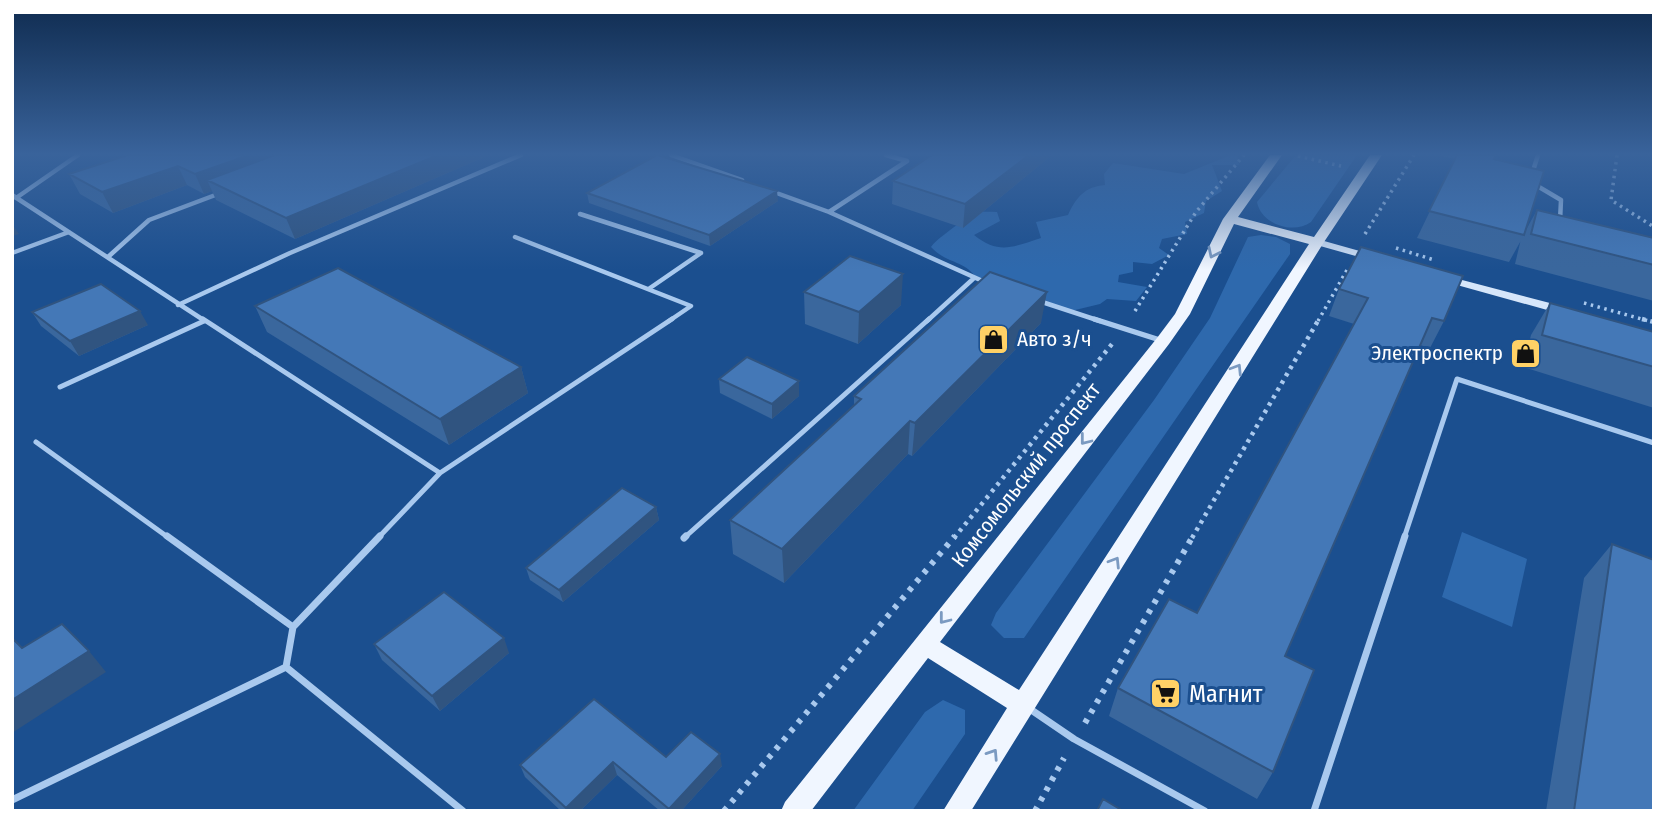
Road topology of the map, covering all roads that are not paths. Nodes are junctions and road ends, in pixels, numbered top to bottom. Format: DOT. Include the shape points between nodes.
graph roads {
  1 [pos="218,193"];
  2 [pos="430,193"];
  3 [pos="778,193"];
  4 [pos="857,193"];
  5 [pos="1248,193"];
  6 [pos="1350,193"];
  7 [pos="1550,193"];
  8 [pos="14,197"];
  9 [pos="829,212"];
  10 [pos="580,214"];
  11 [pos="1230,219"];
  12 [pos="69,232"];
  13 [pos="1559,232"];
  14 [pos="515,237"];
  15 [pos="1317,242"];
  16 [pos="12,253"];
  17 [pos="108,257"];
  18 [pos="1394,264"];
  19 [pos="1431,274"];
  20 [pos="974,279"];
  21 [pos="999,287"];
  22 [pos="650,288"];
  23 [pos="1036,300"];
  24 [pos="178,305"];
  25 [pos="1574,314"];
  26 [pos="204,321"];
  27 [pos="1163,341"];
  28 [pos="60,387"];
  29 [pos="36,442"];
  30 [pos="1654,443"];
  31 [pos="440,473"];
  32 [pos="684,538"];
  33 [pos="293,627"];
  34 [pos="924,644"];
  35 [pos="286,667"];
  36 [pos="1024,706"];
  37 [pos="12,800"];
  38 [pos="463,811"];
  39 [pos="794,811"];
  40 [pos="956,811"];
  41 [pos="1205,811"];
  42 [pos="1314,811"];
  1 -- 17 [label="lane" via="149,220"];
  2 -- 24 [label="lane"];
  3 -- 9 [label="lane"];
  4 -- 9 [label="lane"];
  5 -- 11 [label="main road, Комсомольский проспект"];
  6 -- 15 [label="main road"];
  7 -- 13 [label="lane" via="1561,200"];
  8 -- 12 [label="lane"];
  9 -- 20 [label="lane"];
  10 -- 22 [label="lane" via="701,253"];
  11 -- 15 [label="main road"];
  11 -- 27 [label="main road, Комсомольский проспект, one-way" via="1182,314"];
  12 -- 16 [label="lane"];
  12 -- 17 [label="lane"];
  14 -- 22 [label="lane"];
  15 -- 18 [label="main road"];
  36 -- 15 [label="main road, one-way"];
  17 -- 24 [label="lane"];
  19 -- 25 [label="main road"];
  20 -- 21 [label="lane"];
  20 -- 32 [label="lane"];
  22 -- 31 [label="lane" via="691,306"];
  23 -- 27 [label="lane"];
  24 -- 26 [label="lane"];
  26 -- 28 [label="lane"];
  26 -- 31 [label="lane"];
  27 -- 34 [label="main road, Комсомольский проспект, one-way"];
  29 -- 33 [label="lane"];
  30 -- 42 [label="lane" via="1457,379"];
  31 -- 33 [label="lane"];
  33 -- 35 [label="lane"];
  34 -- 36 [label="main road"];
  34 -- 39 [label="main road, Комсомольский проспект"];
  35 -- 37 [label="lane"];
  35 -- 38 [label="lane"];
  40 -- 36 [label="main road, one-way"];
  36 -- 41 [label="lane"];
}
